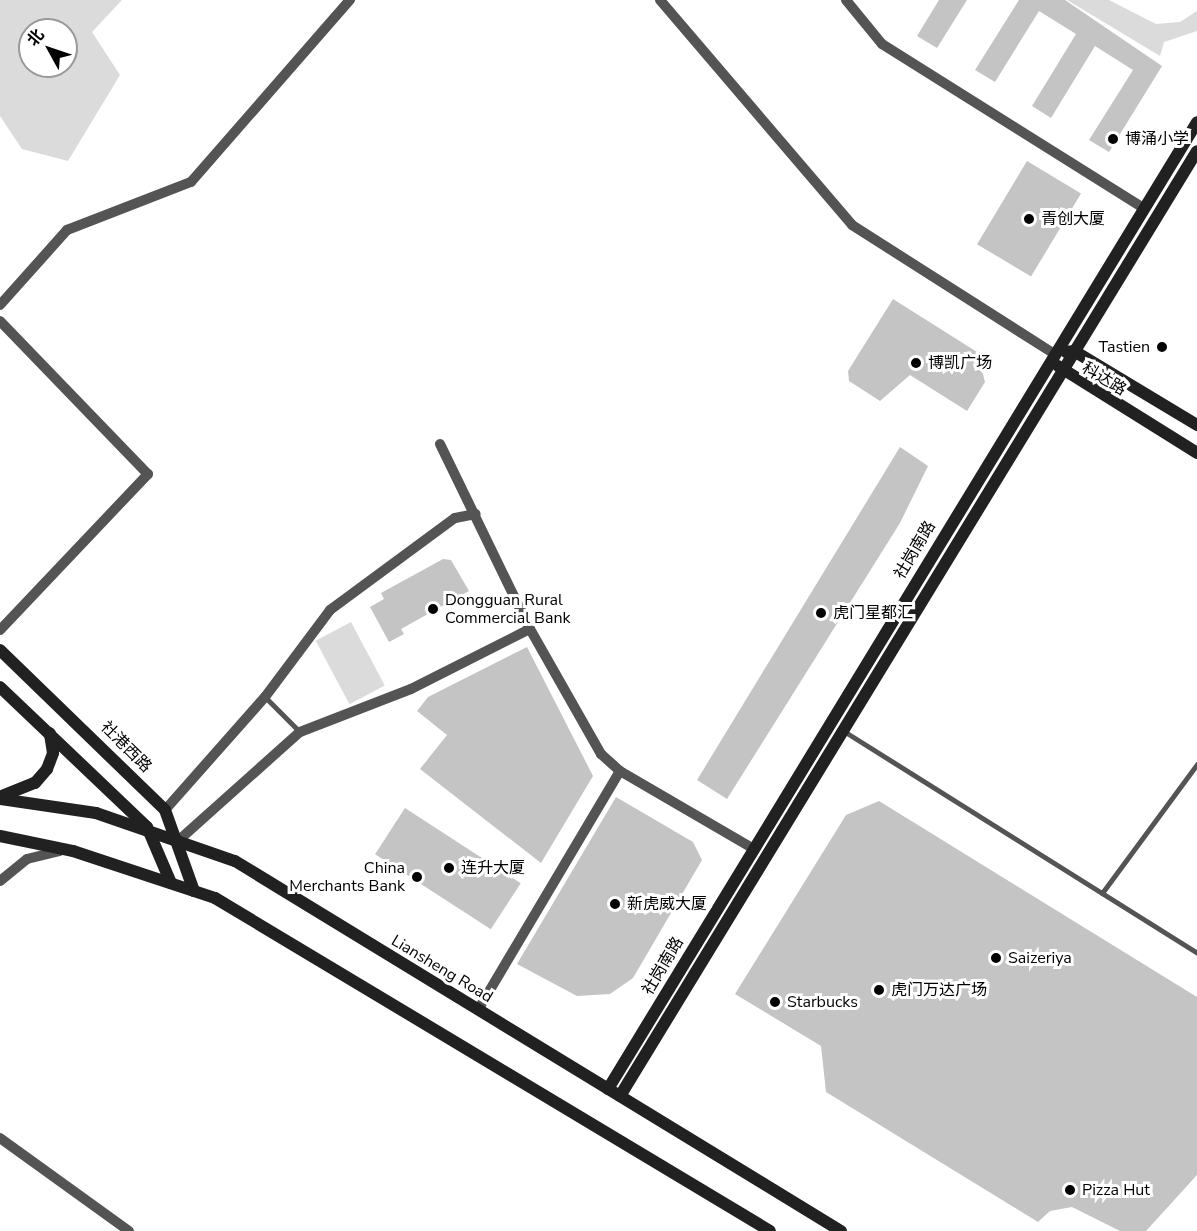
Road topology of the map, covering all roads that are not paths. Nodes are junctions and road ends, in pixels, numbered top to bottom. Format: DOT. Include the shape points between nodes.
graph roads {
  1 [pos="350,0"];
  2 [pos="660,0"];
  3 [pos="846,0"];
  4 [pos="1197,122"];
  5 [pos="1197,151"];
  6 [pos="1145,209"];
  7 [pos="0,305"];
  8 [pos="0,321"];
  9 [pos="1074,351"];
  10 [pos="1053,353"];
  11 [pos="1061,372"];
  12 [pos="1197,425"];
  13 [pos="440,444"];
  14 [pos="1197,453"];
  15 [pos="476,514"];
  16 [pos="530,629"];
  17 [pos="0,630"];
  18 [pos="0,650"];
  19 [pos="0,687"];
  20 [pos="265,697"];
  21 [pos="830,723"];
  22 [pos="842,731"];
  23 [pos="300,732"];
  24 [pos="50,733"];
  25 [pos="1197,764"];
  26 [pos="620,771"];
  27 [pos="0,798"];
  28 [pos="165,810"];
  29 [pos="147,827"];
  30 [pos="0,836"];
  31 [pos="179,840"];
  32 [pos="754,849"];
  33 [pos="73,851"];
  34 [pos="0,881"];
  35 [pos="171,883"];
  36 [pos="194,891"];
  37 [pos="1102,893"];
  38 [pos="1197,953"];
  39 [pos="478,1010"];
  40 [pos="608,1089"];
  41 [pos="620,1096"];
  42 [pos="0,1138"];
  43 [pos="129,1231"];
  44 [pos="770,1231"];
  45 [pos="841,1231"];
  1 -- 7 [label="street" via="191,182 68,230"];
  2 -- 10 [label="street" via="852,225"];
  3 -- 6 [label="street" via="882,44"];
  4 -- 6 [label="street, 社岗南路"];
  5 -- 9 [label="street, 社岗南路"];
  6 -- 10 [label="street, 社岗南路"];
  8 -- 17 [label="street" via="148,474"];
  9 -- 10 [label="street, 科达路"];
  9 -- 11 [label="street, 社岗南路"];
  9 -- 12 [label="street, 科达路"];
  10 -- 11 [label="street, 科达路"];
  10 -- 21 [label="street, 社岗南路"];
  11 -- 14 [label="street, 科达路"];
  11 -- 22 [label="street, 社岗南路"];
  13 -- 15 [label="street"];
  15 -- 16 [label="street"];
  15 -- 20 [label="street" via="454,518 337,604"];
  16 -- 23 [label="street" via="411,688"];
  16 -- 26 [label="street" via="601,754"];
  18 -- 28 [label="street, 社港西路"];
  19 -- 24 [label="street"];
  20 -- 23 [label="lane"];
  20 -- 28 [label="street"];
  21 -- 22 [label="lane"];
  21 -- 32 [label="street, 社岗南路"];
  22 -- 37 [label="lane"];
  22 -- 41 [label="street, 社岗南路"];
  23 -- 31 [label="street"];
  24 -- 27 [label="street" via="53,753 47,769 35,783"];
  24 -- 29 [label="street"];
  25 -- 37 [label="lane"];
  26 -- 32 [label="street"];
  26 -- 39 [label="street"];
  27 -- 29 [label="street, Liansheng Road" via="85,811"];
  28 -- 31 [label="street, 社港西路"];
  29 -- 31 [label="street, Liansheng Road"];
  29 -- 35 [label="street"];
  30 -- 33 [label="street"];
  31 -- 36 [label="street, 社港西路"];
  31 -- 39 [label="street, Liansheng Road" via="235,861"];
  32 -- 40 [label="street, 社岗南路"];
  33 -- 34 [label="street" via="27,859"];
  33 -- 35 [label="street"];
  35 -- 36 [label="street"];
  36 -- 44 [label="street" via="319,956"];
  37 -- 38 [label="lane"];
  39 -- 40 [label="street, Liansheng Road"];
  40 -- 41 [label="street, Liansheng Road"];
  41 -- 45 [label="street, Liansheng Road"];
  42 -- 43 [label="street"];
}
